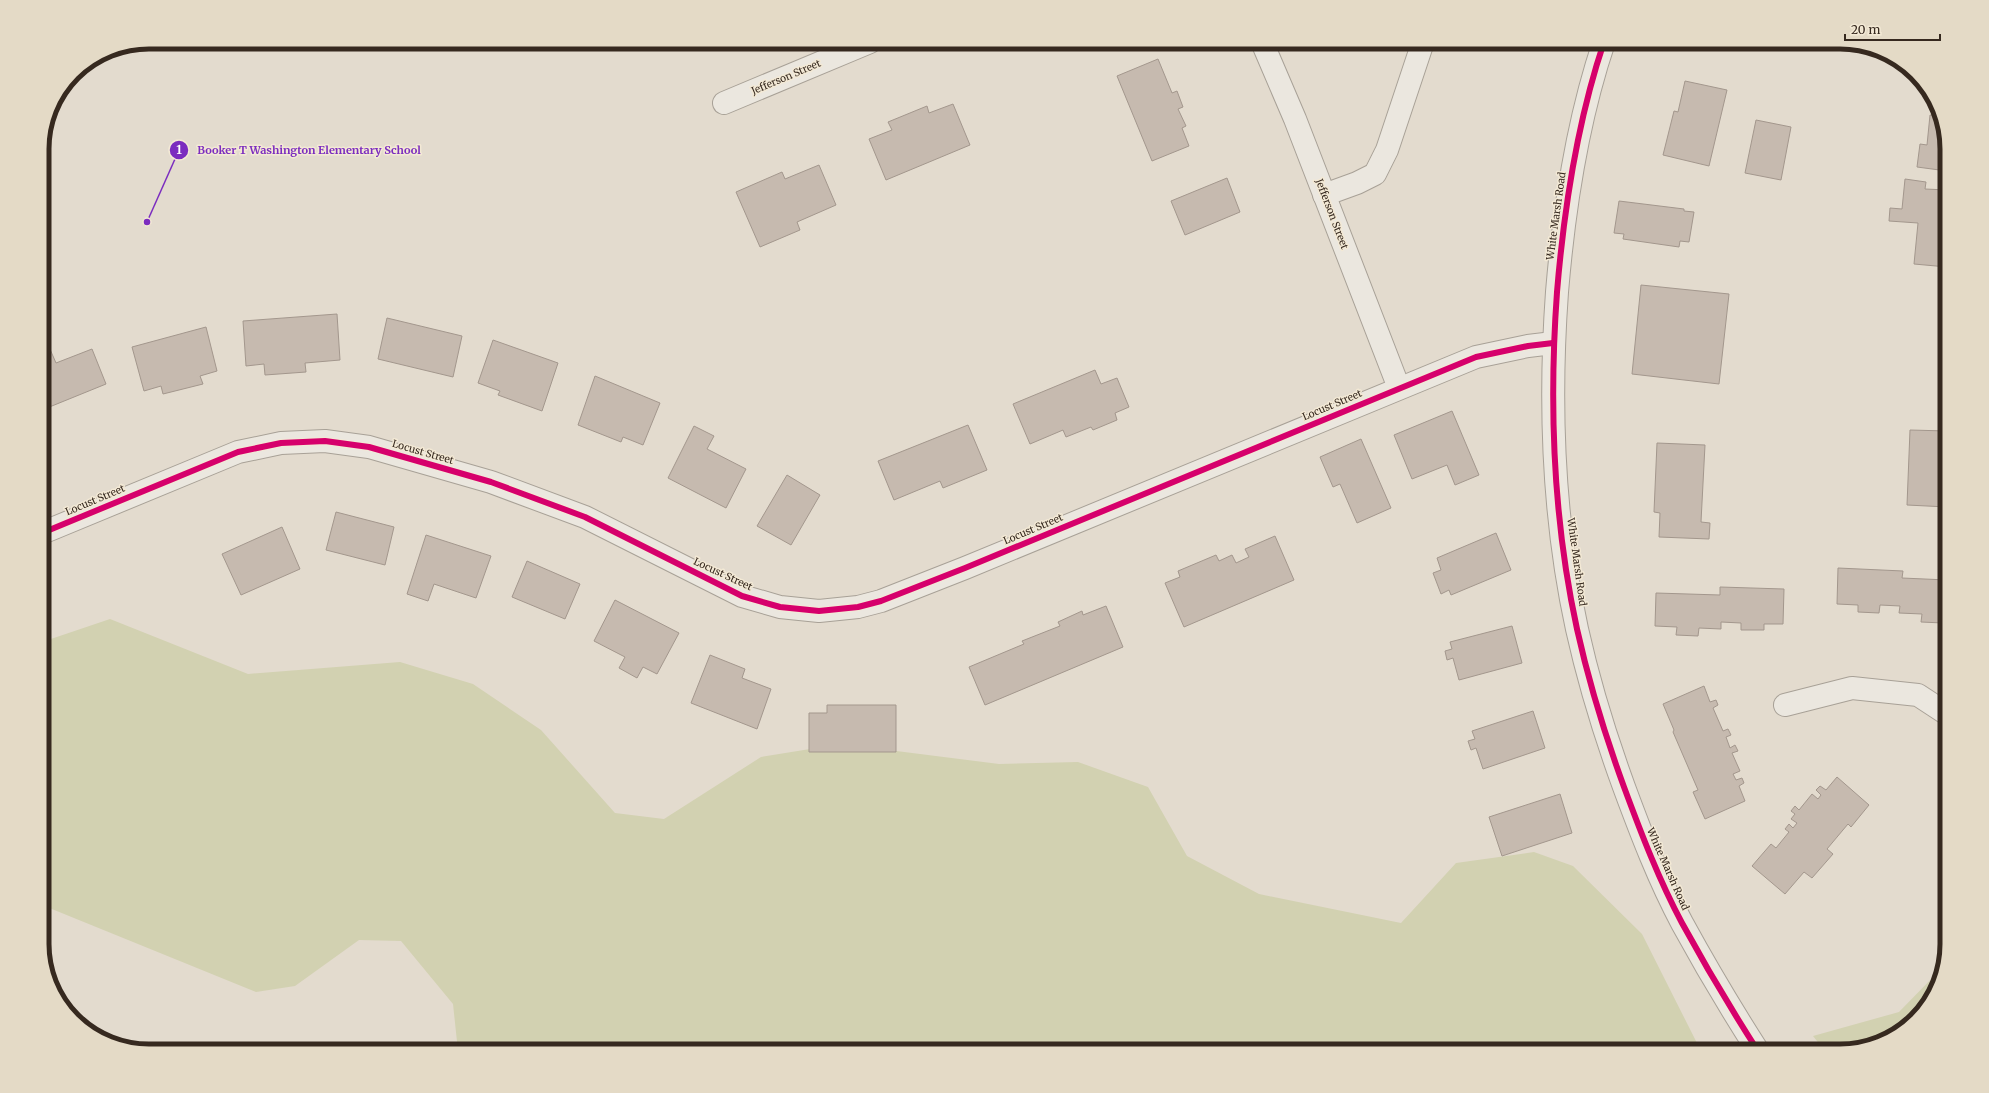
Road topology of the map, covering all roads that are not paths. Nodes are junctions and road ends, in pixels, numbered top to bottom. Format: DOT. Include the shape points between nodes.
graph roads {
  1 [pos="853,49"];
  2 [pos="1265,49"];
  3 [pos="1420,49"];
  4 [pos="1602,49"];
  5 [pos="724,103"];
  6 [pos="1324,195"];
  7 [pos="1553,343"];
  8 [pos="1399,388"];
  9 [pos="49,530"];
  10 [pos="1785,705"];
  11 [pos="1940,709"];
  12 [pos="1754,1044"];
  1 -- 5 [label="street, Jefferson Street"];
  2 -- 6 [label="street, Jefferson Street"];
  3 -- 6 [label="street" via="1387,150 1375,174"];
  4 -- 7 [label="street, White Marsh Road" via="1577,142 1563,226"];
  6 -- 8 [label="street, Jefferson Street"];
  7 -- 8 [label="street, Locust Street" via="1476,357"];
  7 -- 12 [label="street, White Marsh Road" via="1554,454 1562,542 1577,629 1606,736 1640,830 1681,921"];
  8 -- 9 [label="street, Locust Street" via="882,600 819,611 780,607 742,596 585,517 491,482 369,447 325,441 281,443 238,452"];
  10 -- 11 [label="street" via="1852,688 1918,695"];
}
